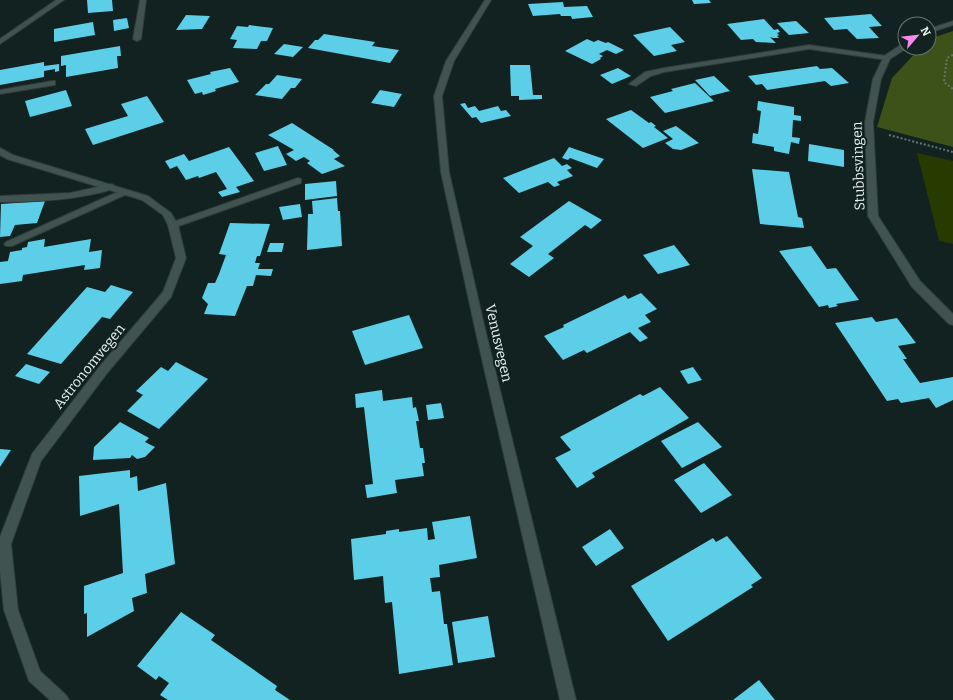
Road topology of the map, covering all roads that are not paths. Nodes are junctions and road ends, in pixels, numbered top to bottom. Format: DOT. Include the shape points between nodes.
graph roads {
  1 [pos="61,0"];
  2 [pos="143,0"];
  3 [pos="488,0"];
  4 [pos="953,23"];
  5 [pos="937,28"];
  6 [pos="137,39"];
  7 [pos="0,42"];
  8 [pos="897,51"];
  9 [pos="887,58"];
  10 [pos="52,83"];
  11 [pos="633,84"];
  12 [pos="0,92"];
  13 [pos="0,151"];
  14 [pos="298,181"];
  15 [pos="111,187"];
  16 [pos="124,192"];
  17 [pos="0,199"];
  18 [pos="173,225"];
  19 [pos="9,244"];
  20 [pos="953,321"];
  21 [pos="61,700"];
  22 [pos="568,700"];
  1 -- 7 [label="street"];
  2 -- 6 [label="street"];
  3 -- 22 [label="street, Venusvegen" via="450,61 438,96 445,172"];
  4 -- 5 [label="street"];
  8 -- 9 [label="street"];
  9 -- 11 [label="street" via="808,47 664,70 648,74"];
  9 -- 20 [label="street, Stubbsvingen" via="877,79 869,122 873,216 916,284"];
  10 -- 12 [label="street"];
  13 -- 15 [label="street, Astronomvegen" via="10,157"];
  14 -- 18 [label="street"];
  15 -- 16 [label="street, Astronomvegen"];
  15 -- 17 [label="street" via="91,194"];
  16 -- 18 [label="street, Astronomvegen" via="145,198 166,213"];
  16 -- 19 [label="street"];
  18 -- 21 [label="street, Astronomvegen" via="181,258 167,294 104,369 36,458 4,544 11,610 34,676"];
}
